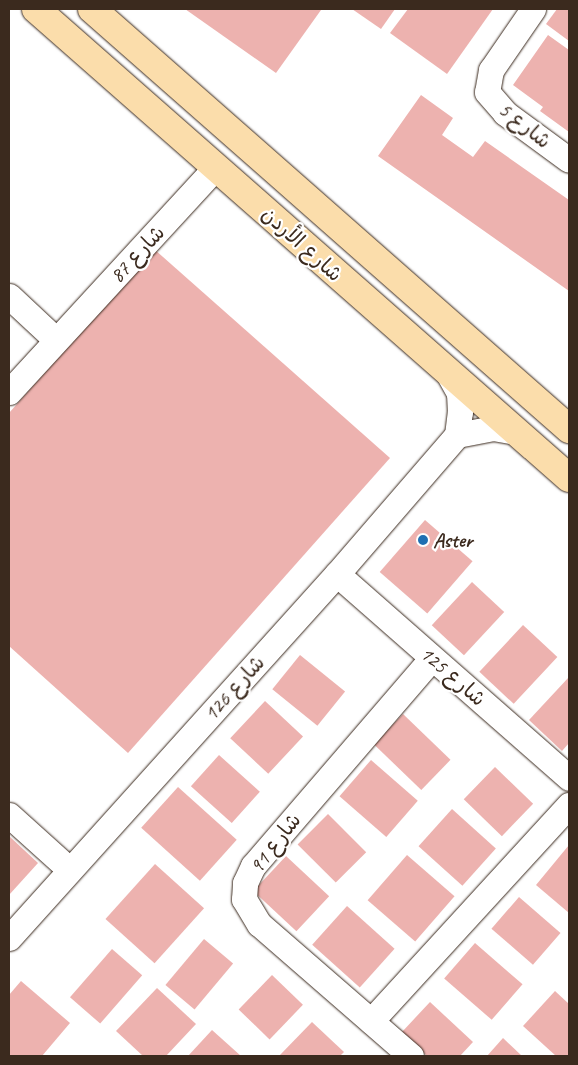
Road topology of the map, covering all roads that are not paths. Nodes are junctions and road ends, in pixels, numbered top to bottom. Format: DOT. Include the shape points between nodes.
graph roads {
  1 [pos="36,9"];
  2 [pos="533,9"];
  3 [pos="90,12"];
  4 [pos="569,160"];
  5 [pos="216,167"];
  6 [pos="9,296"];
  7 [pos="56,340"];
  8 [pos="448,373"];
  9 [pos="9,392"];
  10 [pos="569,429"];
  11 [pos="516,432"];
  12 [pos="457,435"];
  13 [pos="569,478"];
  14 [pos="337,574"];
  15 [pos="432,658"];
  16 [pos="569,778"];
  17 [pos="569,805"];
  18 [pos="9,815"];
  19 [pos="69,870"];
  20 [pos="9,938"];
  21 [pos="371,1020"];
  22 [pos="411,1056"];
  1 -- 5 [label="main road, شارع الأردن"];
  2 -- 4 [label="street, شارع 5" via="491,70 487,92 505,113"];
  3 -- 10 [label="main road, شارع الأردن"];
  5 -- 7 [label="street, شارع 87"];
  5 -- 8 [label="main road, شارع الأردن"];
  6 -- 7 [label="street"];
  7 -- 9 [label="street, شارع 87"];
  8 -- 11 [label="main road, شارع الأردن"];
  8 -- 12 [label="street" via="458,393"];
  11 -- 12 [label="street" via="493,428"];
  11 -- 13 [label="main road, شارع الأردن"];
  12 -- 14 [label="street, شارع 126"];
  14 -- 15 [label="street, شارع 125"];
  14 -- 19 [label="street, شارع 126"];
  15 -- 16 [label="street, شارع 125"];
  15 -- 21 [label="street, شارع 91" via="253,866 245,883 244,899 259,924"];
  17 -- 21 [label="street"];
  18 -- 19 [label="street"];
  19 -- 20 [label="street, شارع 126"];
  21 -- 22 [label="street, شارع 91"];
}
